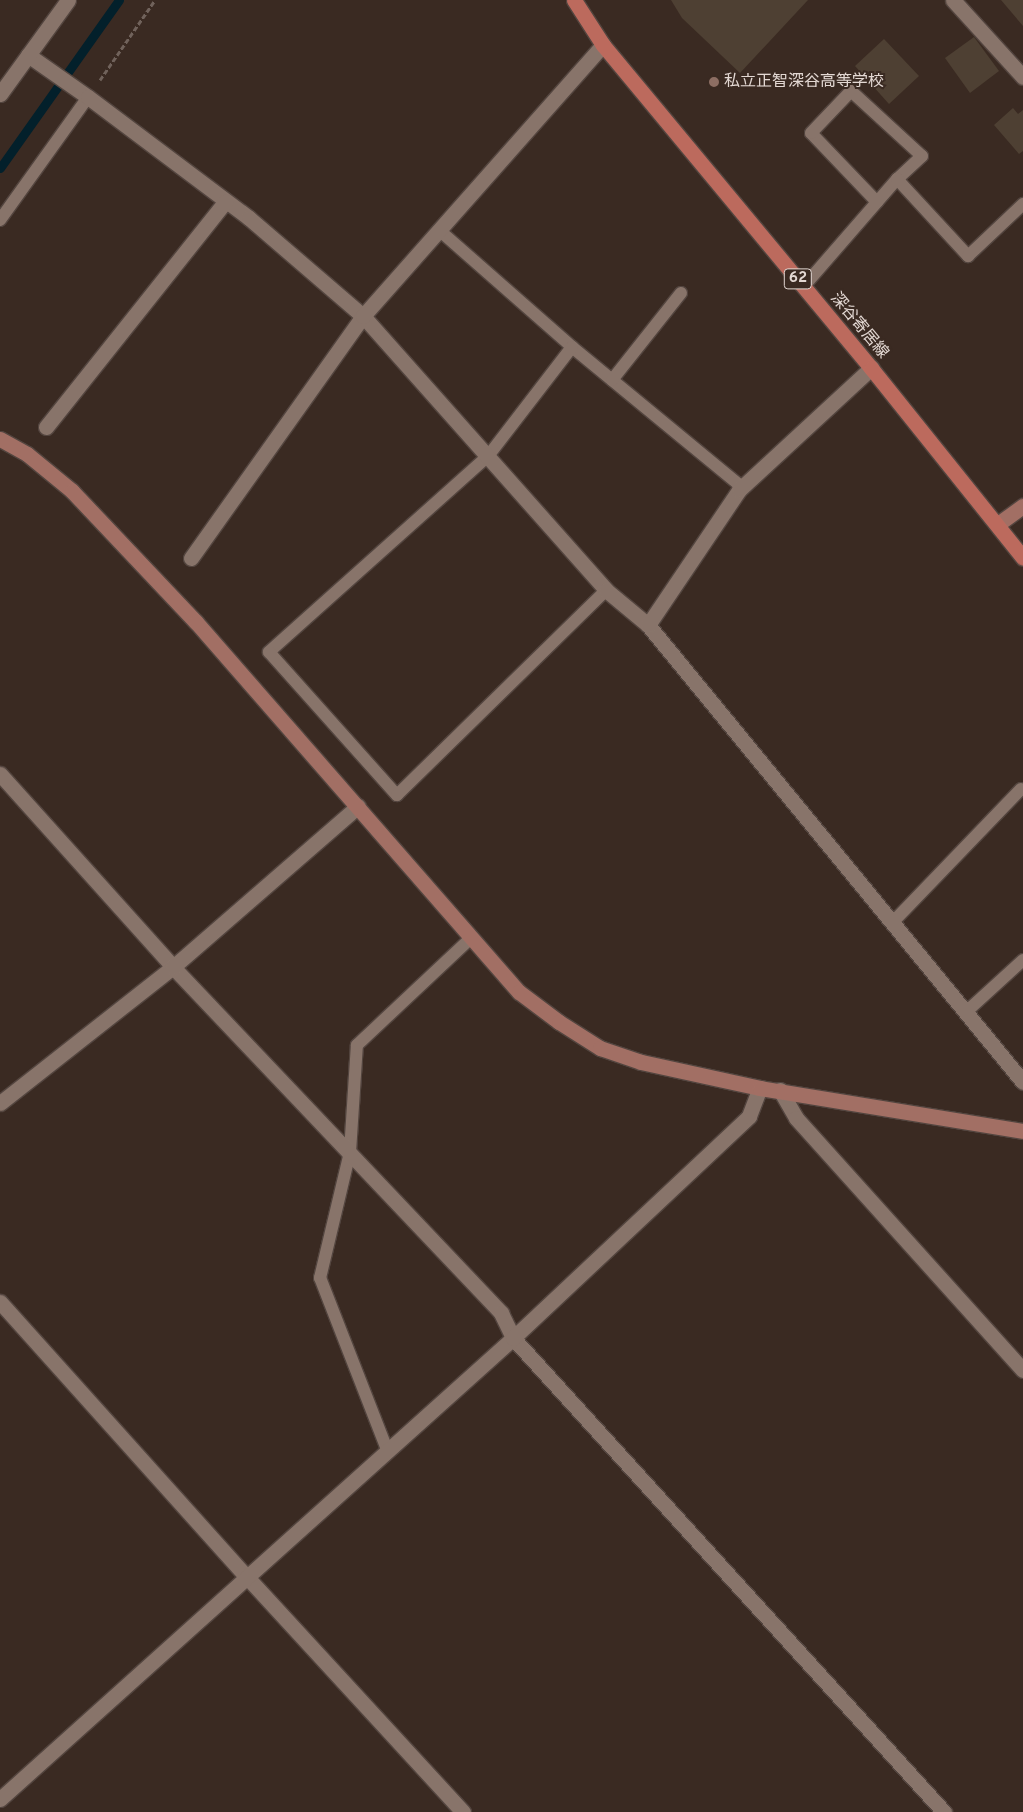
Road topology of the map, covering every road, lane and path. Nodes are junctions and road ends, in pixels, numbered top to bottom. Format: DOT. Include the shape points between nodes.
graph roads {
  1 [pos="68,0"];
  2 [pos="155,0"];
  3 [pos="574,0"];
  4 [pos="953,0"];
  5 [pos="603,45"];
  6 [pos="28,55"];
  7 [pos="1023,77"];
  8 [pos="0,94"];
  9 [pos="88,97"];
  10 [pos="897,179"];
  11 [pos="225,202"];
  12 [pos="877,202"];
  13 [pos="1023,204"];
  14 [pos="0,220"];
  15 [pos="439,230"];
  16 [pos="804,286"];
  17 [pos="681,293"];
  18 [pos="363,316"];
  19 [pos="572,347"];
  20 [pos="872,368"];
  21 [pos="612,380"];
  22 [pos="46,427"];
  23 [pos="0,439"];
  24 [pos="488,456"];
  25 [pos="742,487"];
  26 [pos="1023,506"];
  27 [pos="998,524"];
  28 [pos="191,558"];
  29 [pos="1023,558"];
  30 [pos="606,590"];
  31 [pos="648,626"];
  32 [pos="0,774"];
  33 [pos="1021,789"];
  34 [pos="358,806"];
  35 [pos="892,923"];
  36 [pos="471,938"];
  37 [pos="1023,960"];
  38 [pos="173,967"];
  39 [pos="966,1012"];
  40 [pos="1023,1082"];
  41 [pos="760,1088"];
  42 [pos="780,1090"];
  43 [pos="0,1103"];
  44 [pos="1023,1131"];
  45 [pos="350,1152"];
  46 [pos="0,1302"];
  47 [pos="513,1338"];
  48 [pos="1023,1370"];
  49 [pos="388,1452"];
  50 [pos="247,1577"];
  51 [pos="0,1799"];
  52 [pos="463,1812"];
  53 [pos="944,1812"];
  1 -- 6 [label="street"];
  2 -- 9 [label="path"];
  3 -- 5 [label="main road, 深谷寄居線 / 62"];
  4 -- 7 [label="street"];
  5 -- 15 [label="street"];
  5 -- 16 [label="main road, 深谷寄居線 / 62"];
  6 -- 8 [label="street"];
  6 -- 9 [label="street"];
  9 -- 11 [label="street"];
  9 -- 14 [label="lane"];
  10 -- 12 [label="lane"];
  10 -- 12 [label="lane" via="922,156 852,90 811,132"];
  10 -- 13 [label="lane" via="968,256"];
  11 -- 18 [label="street" via="249,218"];
  11 -- 22 [label="street"];
  12 -- 16 [label="lane"];
  15 -- 18 [label="street"];
  15 -- 19 [label="lane"];
  16 -- 20 [label="main road, 深谷寄居線 / 62"];
  17 -- 21 [label="lane"];
  18 -- 24 [label="street"];
  18 -- 28 [label="street"];
  19 -- 21 [label="lane"];
  19 -- 24 [label="lane"];
  20 -- 25 [label="street"];
  20 -- 27 [label="main road, 深谷寄居線 / 62"];
  21 -- 25 [label="lane"];
  23 -- 34 [label="street" via="26,454 72,491 196,622"];
  24 -- 30 [label="street"];
  24 -- 30 [label="lane" via="269,652 397,794"];
  25 -- 31 [label="street"];
  26 -- 27 [label="street"];
  27 -- 29 [label="main road, 深谷寄居線 / 62"];
  30 -- 31 [label="street"];
  31 -- 35 [label="street"];
  32 -- 38 [label="street"];
  33 -- 35 [label="lane"];
  34 -- 36 [label="street"];
  34 -- 38 [label="street"];
  35 -- 39 [label="street"];
  36 -- 41 [label="street" via="519,992 600,1048 641,1062"];
  36 -- 45 [label="lane" via="357,1045"];
  37 -- 39 [label="lane"];
  38 -- 43 [label="street"];
  38 -- 45 [label="street"];
  39 -- 40 [label="street"];
  41 -- 42 [label="street"];
  41 -- 47 [label="street" via="750,1116"];
  42 -- 44 [label="street"];
  42 -- 48 [label="street" via="796,1118"];
  45 -- 47 [label="street" via="501,1313"];
  45 -- 49 [label="lane" via="320,1278"];
  46 -- 50 [label="street"];
  47 -- 49 [label="street"];
  47 -- 53 [label="street"];
  49 -- 50 [label="street"];
  50 -- 51 [label="street"];
  50 -- 52 [label="street"];
}
